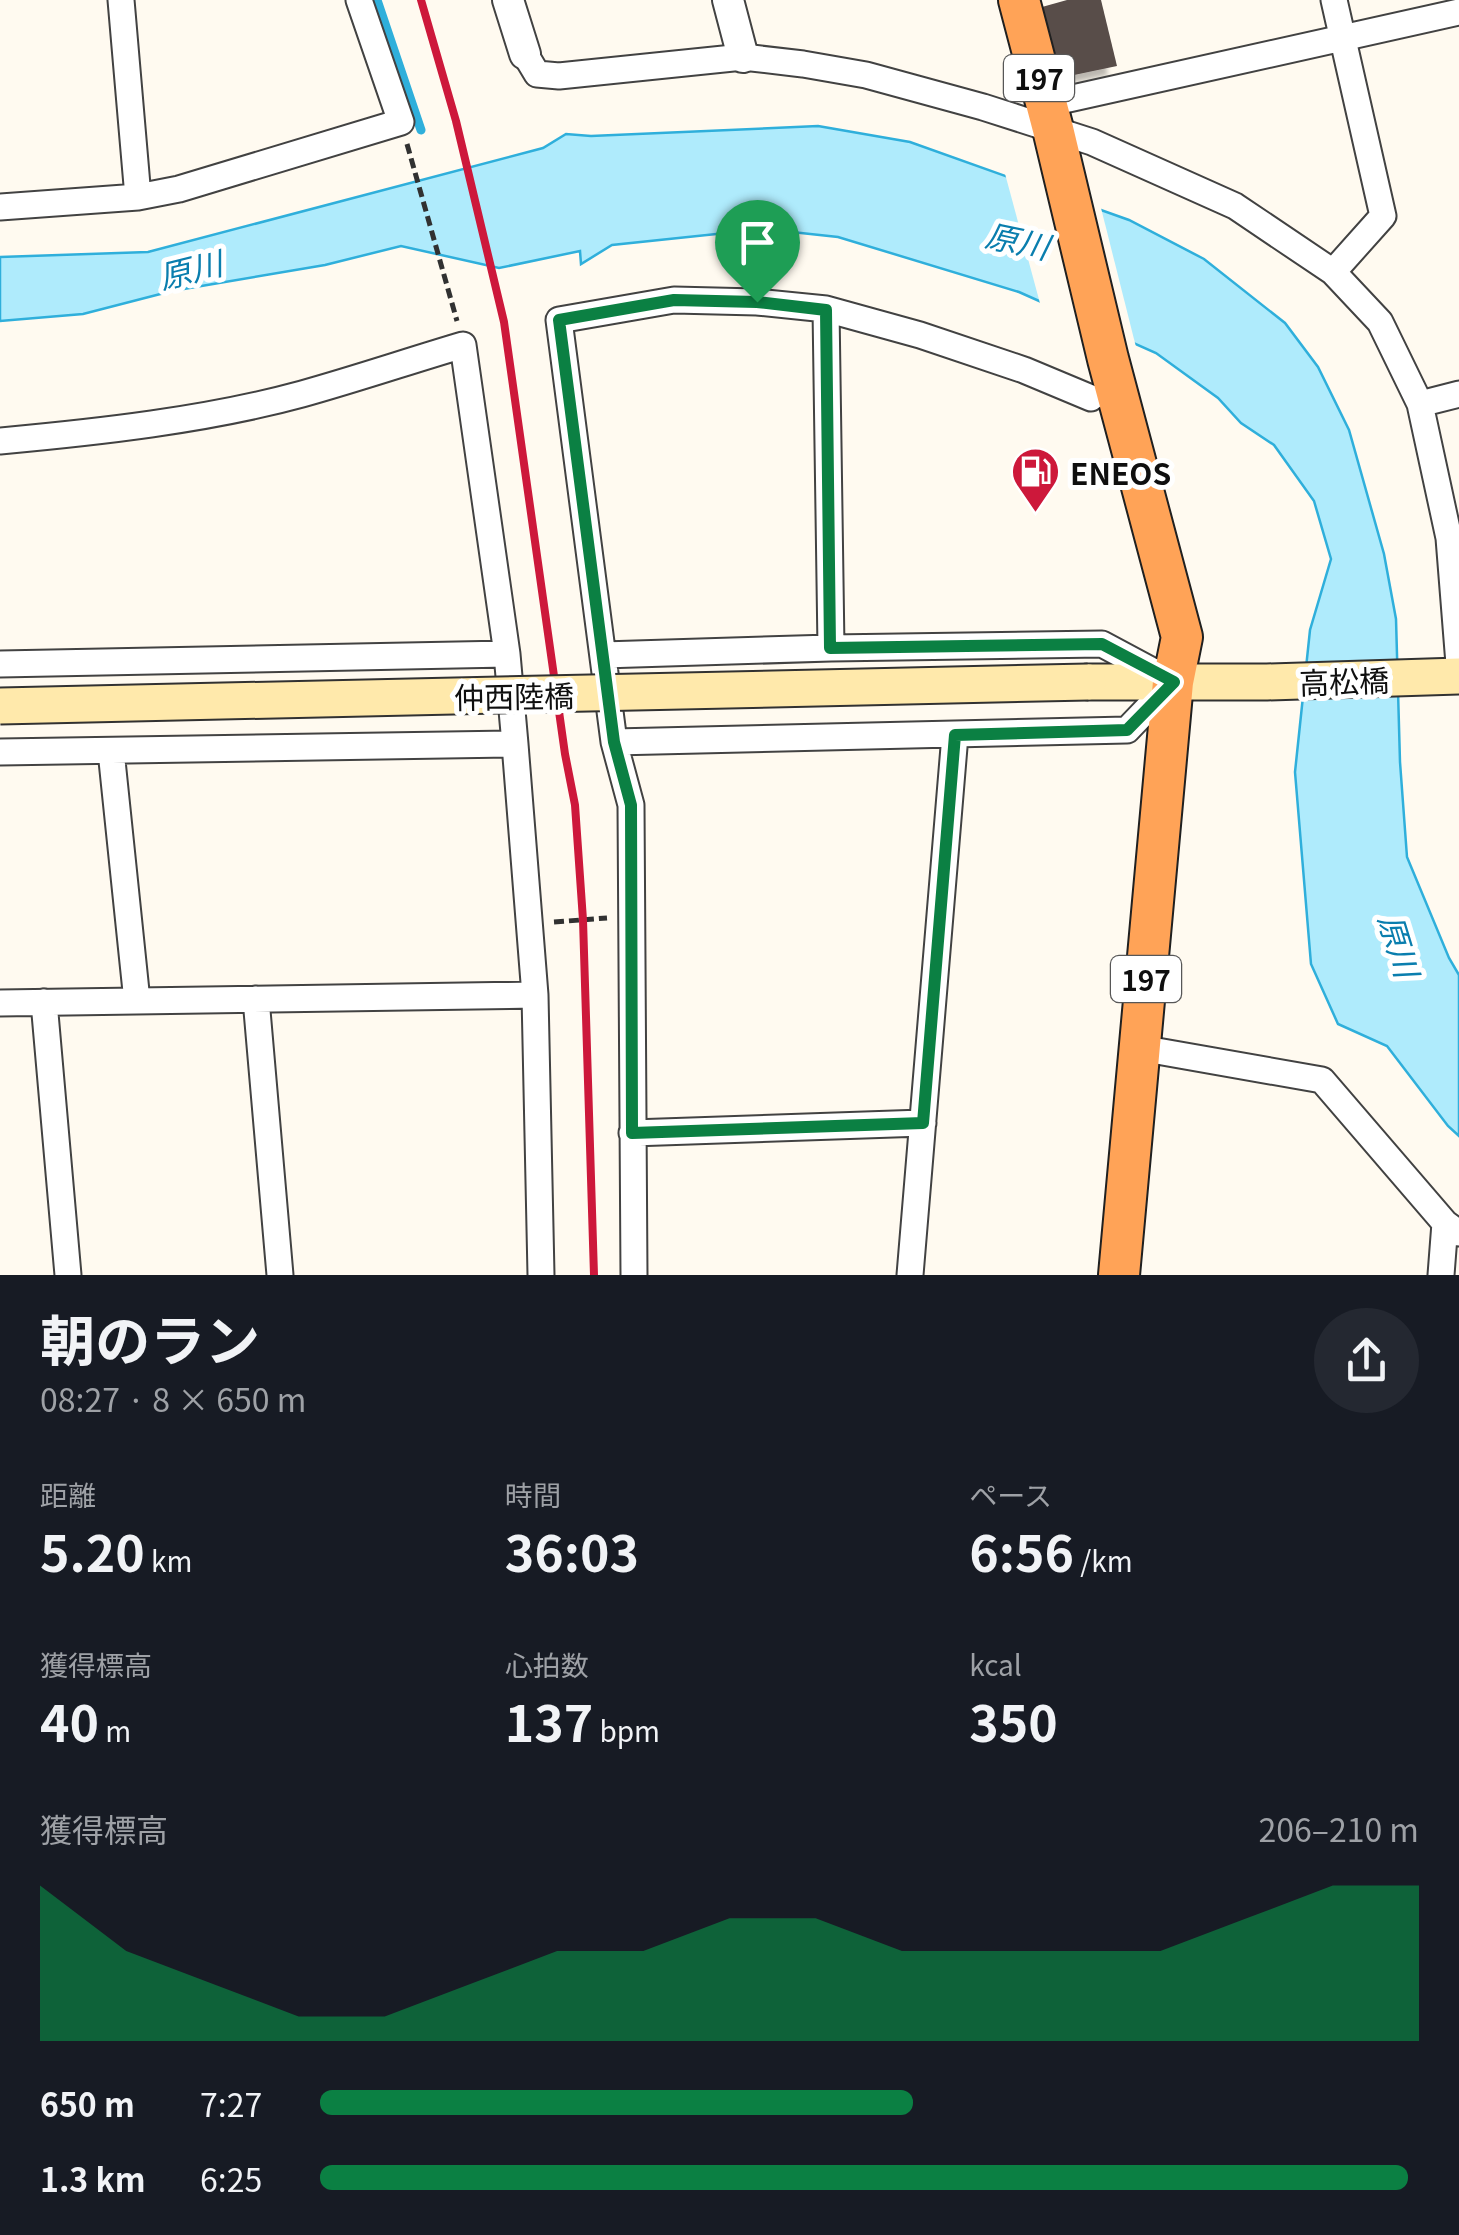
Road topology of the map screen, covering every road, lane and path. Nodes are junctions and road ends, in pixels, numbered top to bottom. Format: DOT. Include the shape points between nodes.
graph roads {
  1 [pos="121,0"];
  2 [pos="359,0"];
  3 [pos="508,0"];
  4 [pos="728,0"];
  5 [pos="993,0"];
  6 [pos="1019,0"];
  7 [pos="1334,0"];
  8 [pos="1459,12"];
  9 [pos="1342,38"];
  10 [pos="524,54"];
  11 [pos="743,57"];
  12 [pos="1042,132"];
  13 [pos="410,156"];
  14 [pos="138,197"];
  15 [pos="0,207"];
  16 [pos="1334,272"];
  17 [pos="826,310"];
  18 [pos="457,320"];
  19 [pos="1094,353"];
  20 [pos="1459,394"];
  21 [pos="1090,398"];
  22 [pos="1420,404"];
  23 [pos="0,441"];
  24 [pos="830,648"];
  25 [pos="507,654"];
  26 [pos="603,655"];
  27 [pos="0,664"];
  28 [pos="1459,664"];
  29 [pos="1459,676"];
  30 [pos="1174,682"];
  31 [pos="0,706"];
  32 [pos="955,735"];
  33 [pos="614,742"];
  34 [pos="515,744"];
  35 [pos="111,751"];
  36 [pos="0,752"];
  37 [pos="616,917"];
  38 [pos="541,923"];
  39 [pos="535,995"];
  40 [pos="256,999"];
  41 [pos="136,1001"];
  42 [pos="44,1002"];
  43 [pos="0,1003"];
  44 [pos="1140,1048"];
  45 [pos="923,1123"];
  46 [pos="632,1133"];
  47 [pos="1452,1228"];
  48 [pos="68,1275"];
  49 [pos="280,1275"];
  50 [pos="541,1275"];
  51 [pos="634,1275"];
  52 [pos="910,1275"];
  53 [pos="1119,1275"];
  54 [pos="1440,1275"];
  1 -- 14 [label="street"];
  2 -- 14 [label="street" via="401,122"];
  3 -- 10 [label="street"];
  4 -- 11 [label="street"];
  5 -- 12 [label="highway, 197"];
  6 -- 12 [label="highway, 197"];
  7 -- 9 [label="street"];
  8 -- 9 [label="street"];
  9 -- 12 [label="street"];
  9 -- 16 [label="street" via="1383,216"];
  10 -- 11 [label="street" via="538,74 559,76"];
  11 -- 12 [label="street" via="866,75"];
  12 -- 16 [label="street" via="1092,142 1235,206"];
  12 -- 19 [label="highway, 197"];
  13 -- 18 [label="path"];
  14 -- 15 [label="street"];
  16 -- 22 [label="street" via="1380,322"];
  17 -- 21 [label="street" via="920,334"];
  17 -- 24 [label="street"];
  17 -- 26 [label="street" via="674,300 559,320"];
  19 -- 21 [label="highway, 197"];
  19 -- 30 [label="highway, 197" via="1182,637"];
  20 -- 22 [label="street"];
  21 -- 30 [label="highway, 197" via="1154,633"];
  22 -- 28 [label="street" via="1449,538"];
  23 -- 25 [label="street" via="232,409 463,345"];
  24 -- 26 [label="street"];
  24 -- 30 [label="street" via="1102,644"];
  25 -- 27 [label="street"];
  25 -- 34 [label="street"];
  26 -- 33 [label="street"];
  29 -- 30 [label="main road, 高松橋"];
  30 -- 31 [label="main road, 仲西陸橋, bridge"];
  30 -- 32 [label="street" via="1127,730"];
  30 -- 44 [label="highway, 197"];
  32 -- 33 [label="street"];
  32 -- 45 [label="street"];
  33 -- 46 [label="street" via="631,805"];
  34 -- 35 [label="street"];
  34 -- 39 [label="street"];
  35 -- 36 [label="street"];
  35 -- 41 [label="street"];
  37 -- 38 [label="path"];
  39 -- 40 [label="street"];
  39 -- 50 [label="street"];
  40 -- 41 [label="street"];
  40 -- 49 [label="street"];
  41 -- 42 [label="street"];
  42 -- 43 [label="street"];
  42 -- 48 [label="street"];
  44 -- 47 [label="street" via="1322,1080"];
  44 -- 53 [label="highway, 197"];
  45 -- 46 [label="street"];
  45 -- 52 [label="street"];
  46 -- 51 [label="street"];
  47 -- 54 [label="street"];
}
